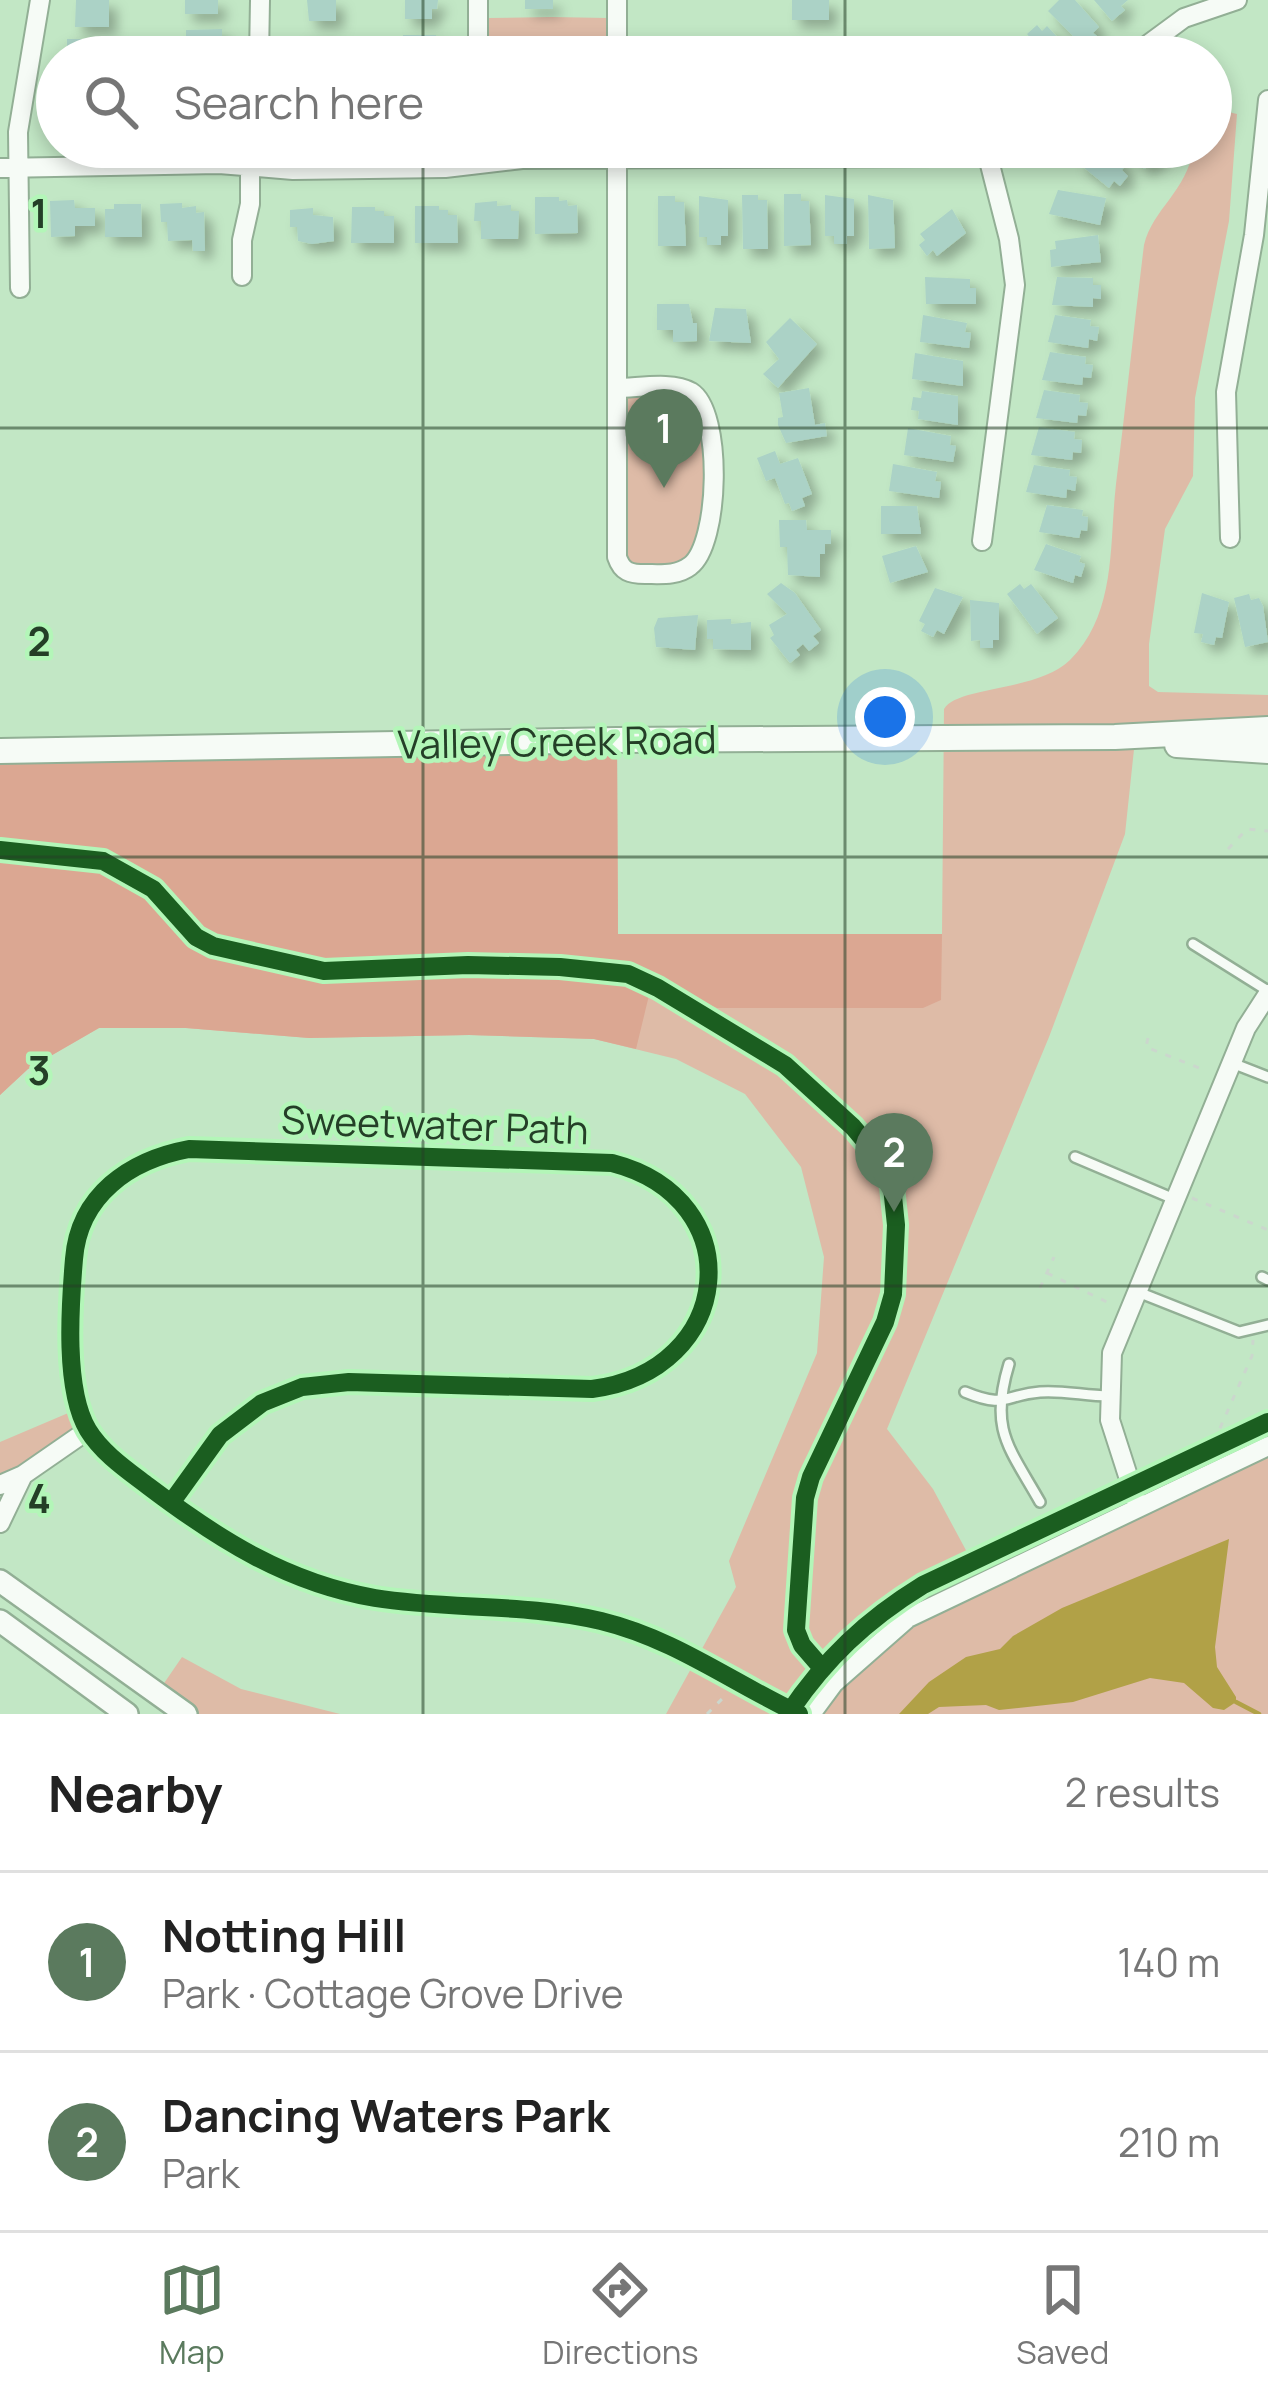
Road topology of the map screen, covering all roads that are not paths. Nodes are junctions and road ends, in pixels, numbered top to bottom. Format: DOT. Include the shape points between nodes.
graph roads {
  1 [pos="40,0"];
  2 [pos="260,0"];
  3 [pos="478,0"];
  4 [pos="617,0"];
  5 [pos="1237,0"];
  6 [pos="260,36"];
  7 [pos="478,36"];
  8 [pos="617,36"];
  9 [pos="1160,36"];
  10 [pos="1268,100"];
  11 [pos="9,167"];
  12 [pos="249,168"];
  13 [pos="282,168"];
  14 [pos="440,168"];
  15 [pos="617,168"];
  16 [pos="994,168"];
  17 [pos="242,277"];
  18 [pos="20,287"];
  19 [pos="617,388"];
  20 [pos="1229,538"];
  21 [pos="982,541"];
  22 [pos="1268,729"];
  23 [pos="1115,737"];
  24 [pos="0,751"];
  25 [pos="1268,751"];
  26 [pos="1193,944"];
  27 [pos="1268,992"];
  28 [pos="1228,1070"];
  29 [pos="1268,1077"];
  30 [pos="1075,1157"];
  31 [pos="1176,1195"];
  32 [pos="1136,1292"];
  33 [pos="1268,1325"];
  34 [pos="1009,1364"];
  35 [pos="965,1393"];
  36 [pos="1108,1396"];
  37 [pos="1002,1402"];
  38 [pos="88,1430"];
  39 [pos="1268,1446"];
  40 [pos="23,1475"];
  41 [pos="0,1485"];
  42 [pos="1040,1502"];
  43 [pos="171,1503"];
  44 [pos="1138,1507"];
  45 [pos="0,1523"];
  46 [pos="0,1581"];
  47 [pos="0,1622"];
  48 [pos="127,1714"];
  49 [pos="186,1714"];
  50 [pos="799,1714"];
  51 [pos="812,1714"];
  1 -- 11 [label="street"];
  2 -- 6 [label="street"];
  3 -- 7 [label="street"];
  4 -- 8 [label="street"];
  5 -- 9 [label="street" via="1184,18"];
  10 -- 20 [label="street" via="1226,392"];
  11 -- 18 [label="street"];
  12 -- 17 [label="street"];
  13 -- 14 [label="street"];
  15 -- 19 [label="street"];
  16 -- 21 [label="street" via="1015,285"];
  19 -- 19 [label="street" via="617,561 634,574 678,573 704,552 711,526 705,407 678,388"];
  22 -- 23 [label="main road, Valley Creek Road"];
  23 -- 24 [label="main road, Valley Creek Road"];
  23 -- 25 [label="main road, Valley Creek Road"];
  26 -- 27 [label="lane"];
  27 -- 28 [label="street"];
  28 -- 29 [label="lane"];
  28 -- 31 [label="street"];
  30 -- 31 [label="lane"];
  31 -- 32 [label="street"];
  32 -- 33 [label="lane" via="1239,1332"];
  32 -- 36 [label="street" via="1112,1353"];
  34 -- 37 [label="lane"];
  35 -- 37 [label="lane"];
  36 -- 37 [label="lane" via="1036,1392"];
  36 -- 44 [label="street"];
  37 -- 42 [label="lane" via="1001,1432"];
  38 -- 40 [label="street"];
  38 -- 43 [label="street"];
  38 -- 43 [label="street, Sweetwater Path" via="73,1372 74,1251 108,1185 161,1154 612,1163 657,1180 691,1215 710,1272 707,1298 663,1366 592,1389 302,1387 262,1403 220,1435"];
  39 -- 44 [label="street"];
  40 -- 41 [label="street"];
  40 -- 45 [label="street"];
  43 -- 50 [label="street" via="235,1549 319,1586 605,1622 692,1654"];
  44 -- 51 [label="street" via="908,1618"];
  46 -- 49 [label="street"];
  47 -- 48 [label="street"];
}
